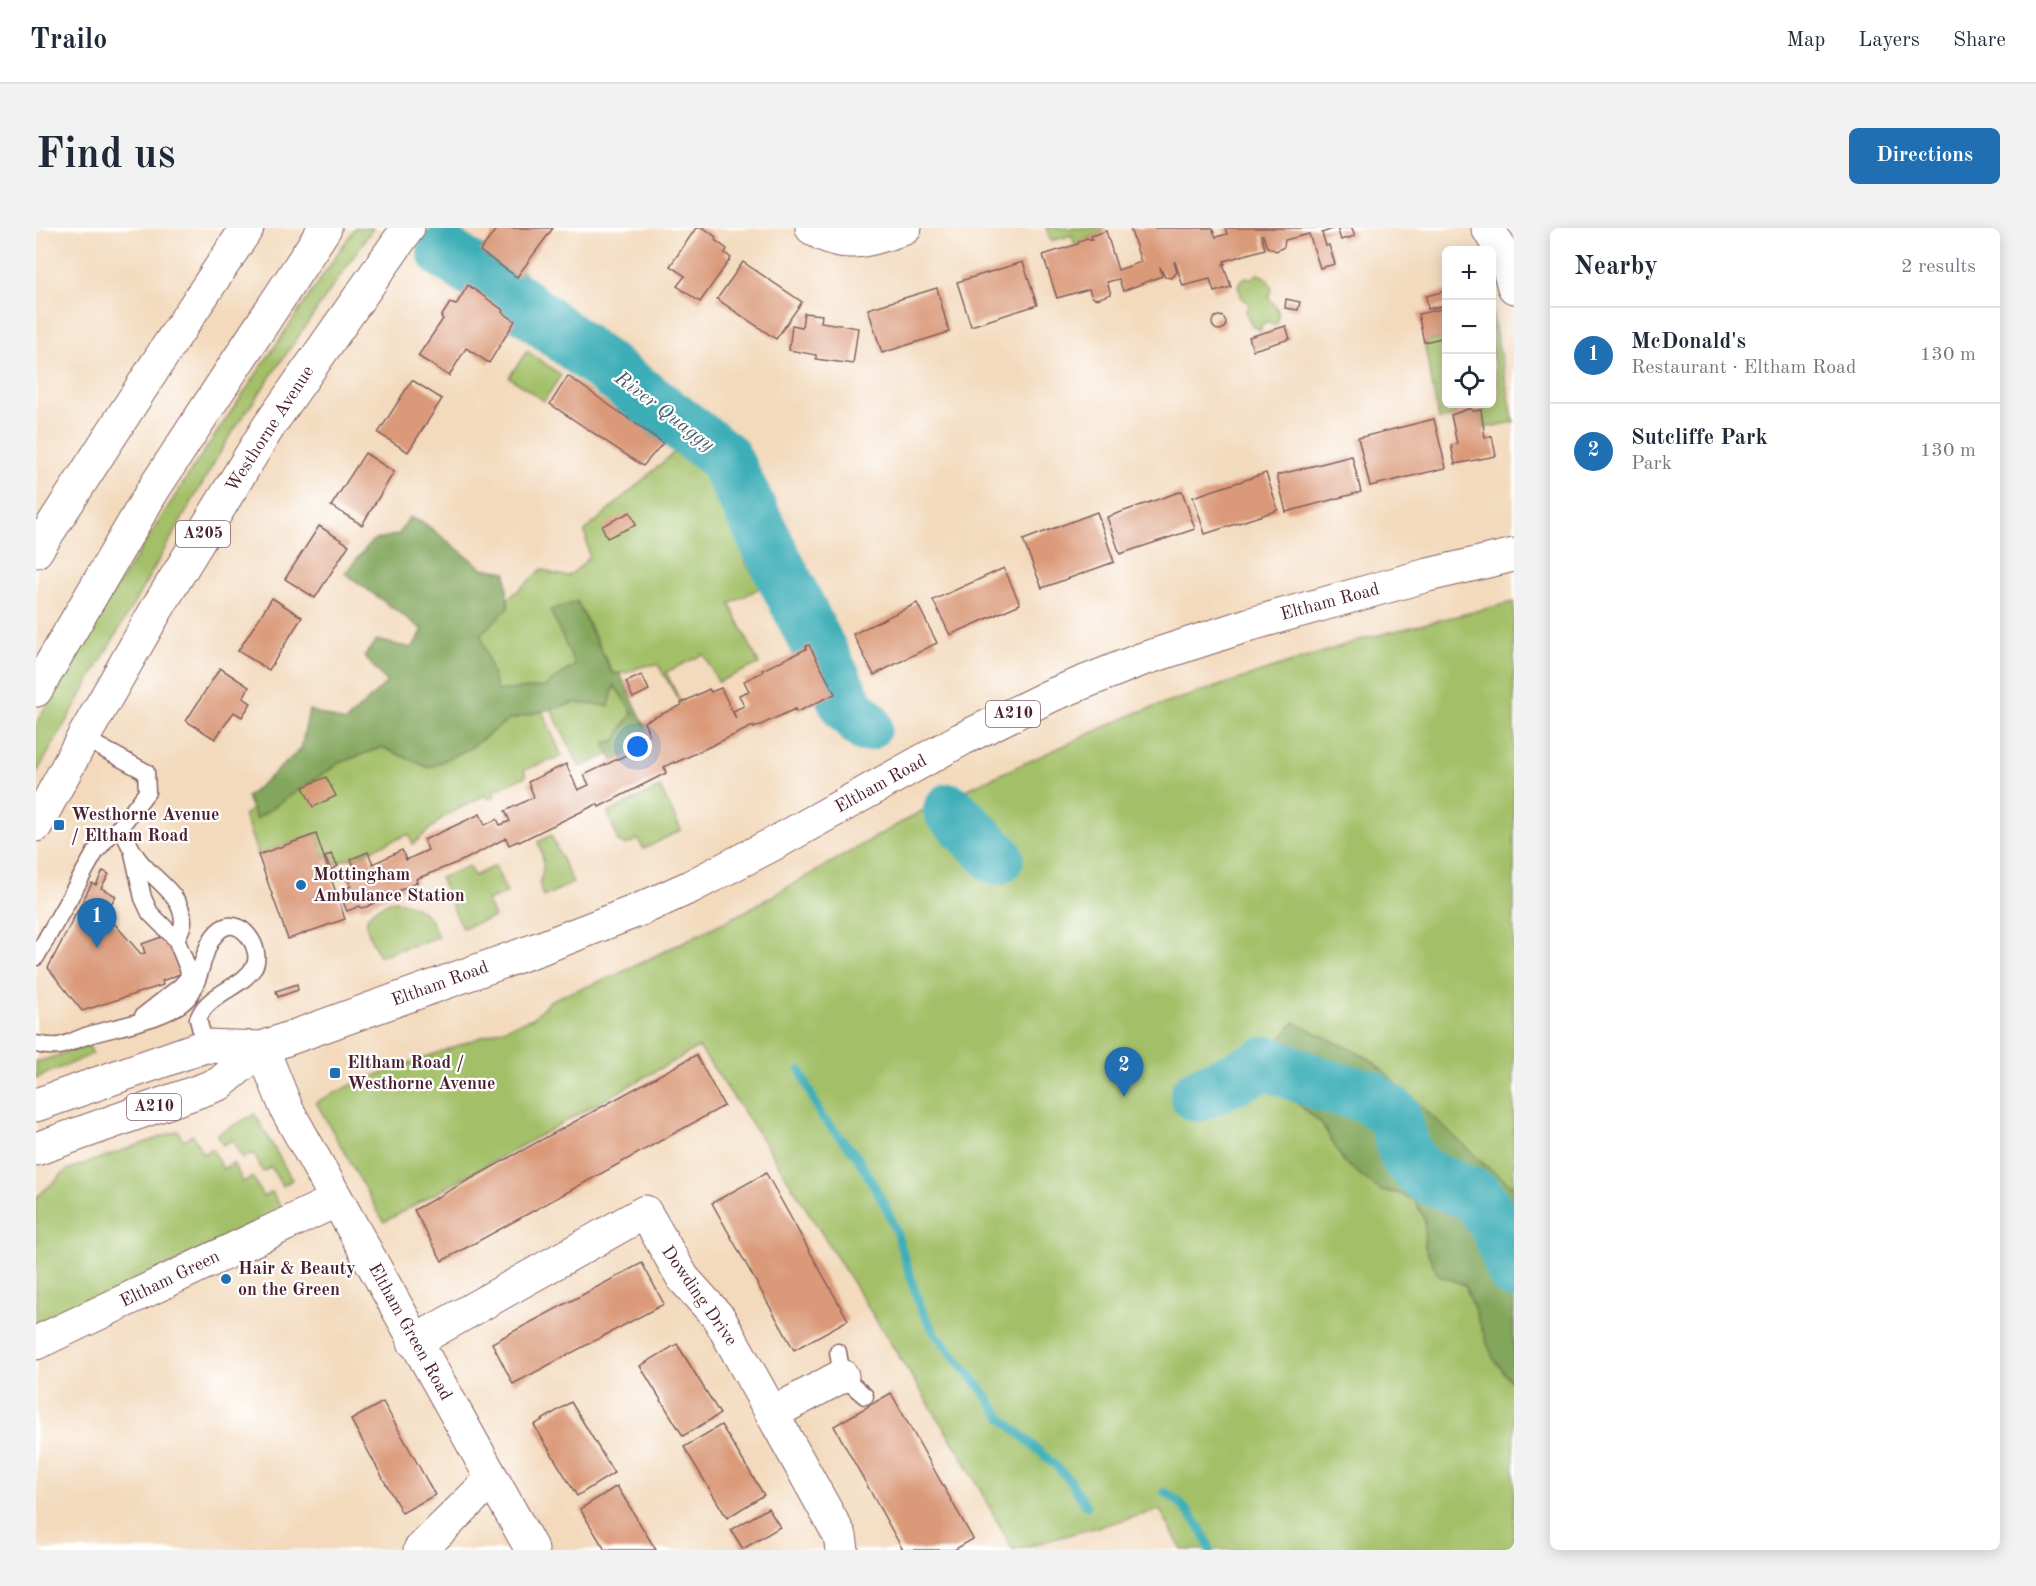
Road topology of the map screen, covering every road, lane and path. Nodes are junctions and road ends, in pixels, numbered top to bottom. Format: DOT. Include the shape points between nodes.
graph roads {
  1 [pos="247,228"];
  2 [pos="325,228"];
  3 [pos="408,228"];
  4 [pos="812,228"];
  5 [pos="905,228"];
  6 [pos="1488,228"];
  7 [pos="1514,287"];
  8 [pos="36,551"];
  9 [pos="1514,555"];
  10 [pos="36,690"];
  11 [pos="83,738"];
  12 [pos="36,825"];
  13 [pos="121,826"];
  14 [pos="133,853"];
  15 [pos="176,939"];
  16 [pos="36,957"];
  17 [pos="138,1020"];
  18 [pos="202,1033"];
  19 [pos="36,1044"];
  20 [pos="262,1048"];
  21 [pos="36,1105"];
  22 [pos="36,1149"];
  23 [pos="337,1200"];
  24 [pos="414,1342"];
  25 [pos="36,1343"];
  26 [pos="848,1375"];
  27 [pos="773,1413"];
  28 [pos="492,1479"];
  29 [pos="420,1550"];
  30 [pos="532,1550"];
  31 [pos="842,1550"];
  1 -- 8 [label="main road"];
  2 -- 10 [label="main road" via="153,490"];
  3 -- 11 [label="main road, Westhorne Avenue / A205" via="269,426"];
  4 -- 5 [label="main road" via="846,242"];
  6 -- 7 [label="main road" via="1503,251"];
  9 -- 20 [label="main road, Eltham Road / A210" via="1292,612 1140,660 1052,695 962,739 777,842 641,909"];
  11 -- 12 [label="main road, Westhorne Avenue / A205"];
  11 -- 13 [label="lane" via="146,772 147,792"];
  13 -- 14 [label="lane"];
  13 -- 16 [label="lane" via="96,851"];
  14 -- 15 [label="lane" via="142,898 150,913"];
  14 -- 15 [label="lane" via="170,891 180,909 183,924"];
  15 -- 17 [label="lane" via="189,971 188,978"];
  17 -- 18 [label="lane" via="175,1007 189,996 215,935 225,927 241,928 257,959 247,976 205,1006"];
  17 -- 19 [label="lane" via="60,1046"];
  18 -- 20 [label="main road, Eltham Road / A210"];
  18 -- 21 [label="main road, Eltham Road / A210"];
  20 -- 22 [label="main road, Eltham Road / A210" via="219,1084"];
  20 -- 23 [label="main road, Eltham Green Road" via="287,1110"];
  23 -- 24 [label="main road, Eltham Green Road"];
  23 -- 25 [label="main road, Eltham Green"];
  24 -- 27 [label="main road, Dowding Drive" via="645,1212 682,1278 719,1318"];
  24 -- 28 [label="main road, Eltham Green Road"];
  26 -- 27 [label="main road"];
  27 -- 31 [label="main road, Dowding Drive" via="840,1536"];
  28 -- 29 [label="main road"];
  28 -- 30 [label="main road, Eltham Green Road"];
}
